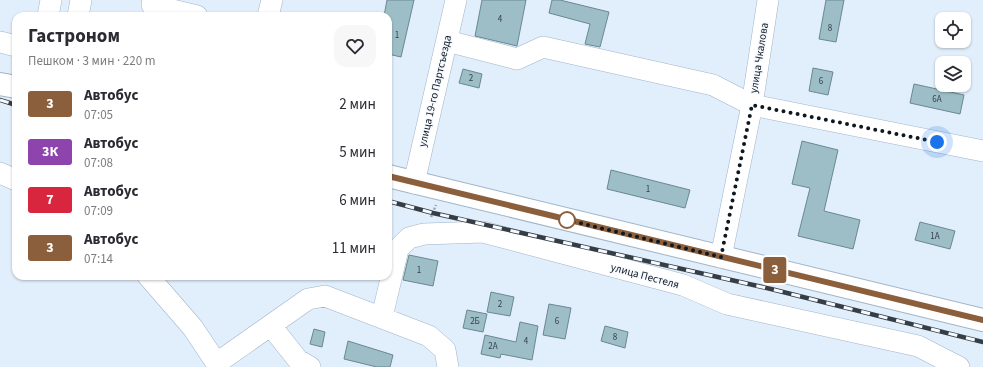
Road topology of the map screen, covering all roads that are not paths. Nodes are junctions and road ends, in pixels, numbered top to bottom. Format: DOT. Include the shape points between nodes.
graph roads {
  1 [pos="51,0"];
  2 [pos="81,0"];
  3 [pos="153,0"];
  4 [pos="272,0"];
  5 [pos="456,0"];
  6 [pos="768,0"];
  7 [pos="49,12"];
  8 [pos="79,12"];
  9 [pos="181,12"];
  10 [pos="269,12"];
  11 [pos="447,41"];
  12 [pos="0,42"];
  13 [pos="12,45"];
  14 [pos="0,84"];
  15 [pos="12,86"];
  16 [pos="752,105"];
  17 [pos="983,151"];
  18 [pos="0,173"];
  19 [pos="392,177"];
  20 [pos="12,178"];
  21 [pos="414,183"];
  22 [pos="721,257"];
  23 [pos="392,274"];
  24 [pos="151,280"];
  25 [pos="391,280"];
  26 [pos="382,317"];
  27 [pos="983,320"];
  28 [pos="271,326"];
  29 [pos="218,365"];
  30 [pos="310,367"];
  31 [pos="448,367"];
  32 [pos="959,367"];
  1 -- 7 [label="street"];
  2 -- 8 [label="street"];
  3 -- 9 [label="street" via="152,5"];
  4 -- 10 [label="street"];
  5 -- 11 [label="street, улица 19-го Партсъезда"];
  6 -- 16 [label="street, улица Чкалова"];
  11 -- 16 [label="street" via="517,59 543,47 713,85"];
  11 -- 21 [label="street, улица 19-го Партсъезда"];
  12 -- 13 [label="street"];
  14 -- 15 [label="main road"];
  16 -- 17 [label="street"];
  16 -- 22 [label="street, улица Чкалова"];
  18 -- 20 [label="street"];
  19 -- 21 [label="main road"];
  21 -- 22 [label="main road"];
  22 -- 27 [label="main road"];
  23 -- 32 [label="street, улица Пестеля" via="398,249 409,238 424,234 482,232 683,286 727,304 918,346"];
  24 -- 29 [label="street" via="193,328"];
  25 -- 26 [label="street, улица Пестеля"];
  26 -- 28 [label="street" via="325,296 308,299"];
  26 -- 31 [label="street" via="428,336 445,350"];
  28 -- 29 [label="street"];
  28 -- 30 [label="street" via="298,360"];
}
